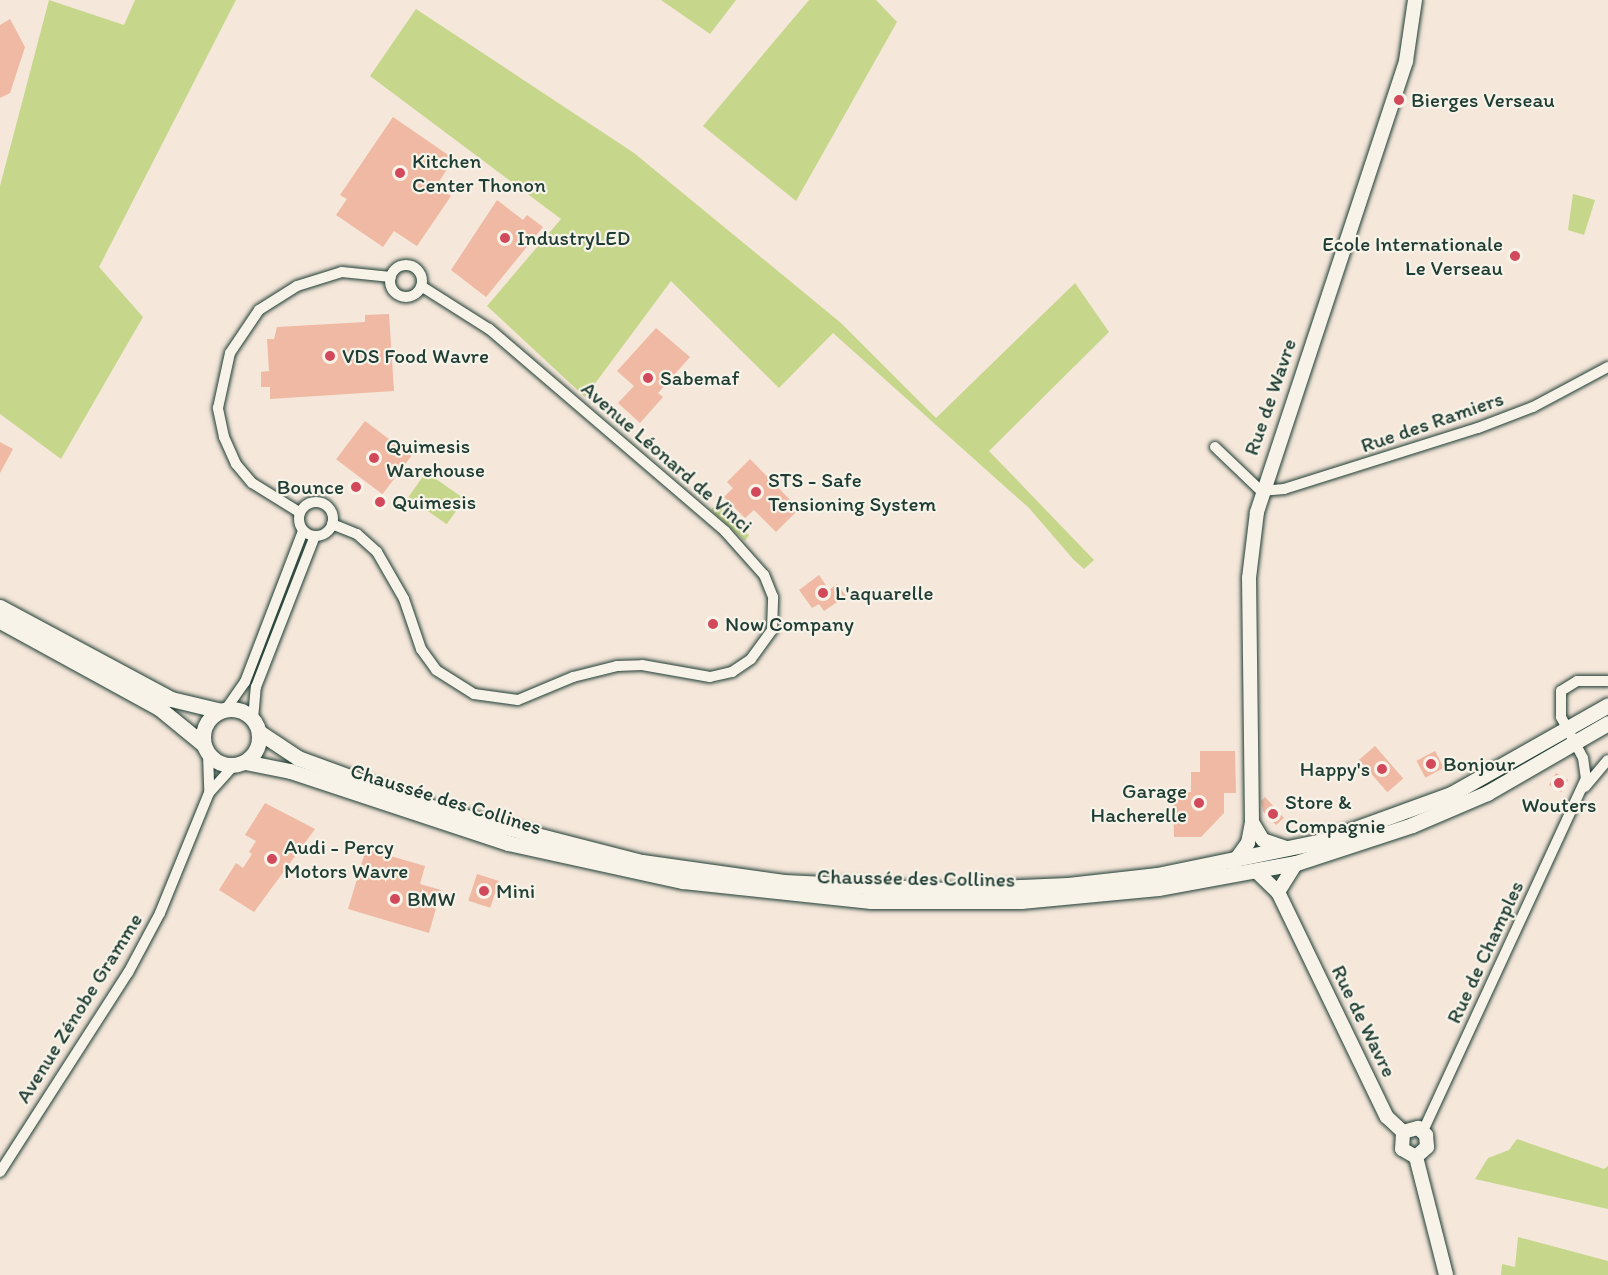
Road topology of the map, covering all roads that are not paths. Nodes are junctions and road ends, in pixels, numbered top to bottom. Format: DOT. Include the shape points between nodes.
graph roads {
  1 [pos="1415,0"];
  2 [pos="391,277"];
  3 [pos="421,286"];
  4 [pos="1608,367"];
  5 [pos="1215,447"];
  6 [pos="1262,491"];
  7 [pos="299,512"];
  8 [pos="332,524"];
  9 [pos="303,531"];
  10 [pos="315,536"];
  11 [pos="0,607"];
  12 [pos="0,621"];
  13 [pos="1608,681"];
  14 [pos="1608,705"];
  15 [pos="224,710"];
  16 [pos="1608,723"];
  17 [pos="256,726"];
  18 [pos="1568,729"];
  19 [pos="1576,743"];
  20 [pos="206,749"];
  21 [pos="1608,760"];
  22 [pos="239,764"];
  23 [pos="1583,789"];
  24 [pos="209,793"];
  25 [pos="1252,822"];
  26 [pos="1295,856"];
  27 [pos="1234,862"];
  28 [pos="1258,865"];
  29 [pos="1278,892"];
  30 [pos="1423,1131"];
  31 [pos="1403,1132"];
  32 [pos="1416,1157"];
  33 [pos="0,1172"];
  34 [pos="1446,1275"];
  1 -- 6 [label="street, Rue de Wavre" via="1406,61"];
  2 -- 3 [label="street" via="392,287 402,297 415,295"];
  2 -- 3 [label="street, Avenue Léonard de Vinci" via="396,269 409,266 420,274"];
  2 -- 7 [label="street, Avenue Léonard de Vinci" via="342,272 297,286 259,310 230,353 218,408 224,437 236,464 252,483"];
  3 -- 8 [label="street, Avenue Léonard de Vinci" via="489,329 730,536 769,586 772,630 751,659 732,672 710,677 642,665 617,666 573,677 518,700 474,694 436,670 418,641 405,599 377,552 357,534"];
  4 -- 6 [label="street, Rue des Ramiers" via="1533,407 1425,448 1284,489"];
  5 -- 6 [label="street"];
  6 -- 25 [label="street, Rue de Wavre" via="1249,578"];
  7 -- 8 [label="street" via="309,502 322,502 332,511"];
  7 -- 9 [label="street"];
  8 -- 10 [label="street"];
  9 -- 10 [label="street"];
  9 -- 15 [label="street" via="245,682"];
  10 -- 17 [label="street" via="256,687"];
  11 -- 15 [label="main road" via="171,699"];
  12 -- 20 [label="main road" via="159,708"];
  13 -- 18 [label="street" via="1577,681 1561,692 1559,709"];
  14 -- 18 [label="main road, Chaussée des Collines"];
  15 -- 17 [label="main road" via="241,711"];
  15 -- 20 [label="main road" via="204,728"];
  16 -- 19 [label="main road, Chaussée des Collines"];
  17 -- 22 [label="main road" via="257,749"];
  17 -- 27 [label="main road, Chaussée des Collines" via="298,758 389,793 642,862 784,882 948,890 1068,885"];
  18 -- 19 [label="street, Rue de Champles"];
  18 -- 26 [label="main road, Chaussée des Collines" via="1451,794"];
  19 -- 23 [label="street, Rue de Champles" via="1587,770"];
  19 -- 26 [label="main road, Chaussée des Collines" via="1487,794 1432,817"];
  20 -- 22 [label="main road"];
  20 -- 24 [label="street, Avenue Zénobe Gramme"];
  21 -- 23 [label="street, Rue de Champles"];
  22 -- 24 [label="street, Avenue Zénobe Gramme"];
  22 -- 28 [label="main road, Chaussée des Collines" via="290,771 508,843 627,871 779,895 946,903 1090,896"];
  23 -- 30 [label="street, Rue de Champles"];
  24 -- 33 [label="street, Avenue Zénobe Gramme" via="160,913 128,973"];
  25 -- 26 [label="street" via="1270,845"];
  25 -- 27 [label="street, Rue de Wavre" via="1248,843"];
  26 -- 28 [label="main road, Chaussée des Collines"];
  26 -- 29 [label="street"];
  27 -- 28 [label="main road, Chaussée des Collines"];
  28 -- 29 [label="street, Rue de Wavre"];
  29 -- 31 [label="street, Rue de Wavre" via="1387,1117"];
  30 -- 31 [label="street" via="1413,1128"];
  30 -- 32 [label="street, Rue de Champles" via="1426,1146"];
  31 -- 32 [label="street, Rue de Wavre" via="1402,1149"];
  32 -- 34 [label="street"];
}
